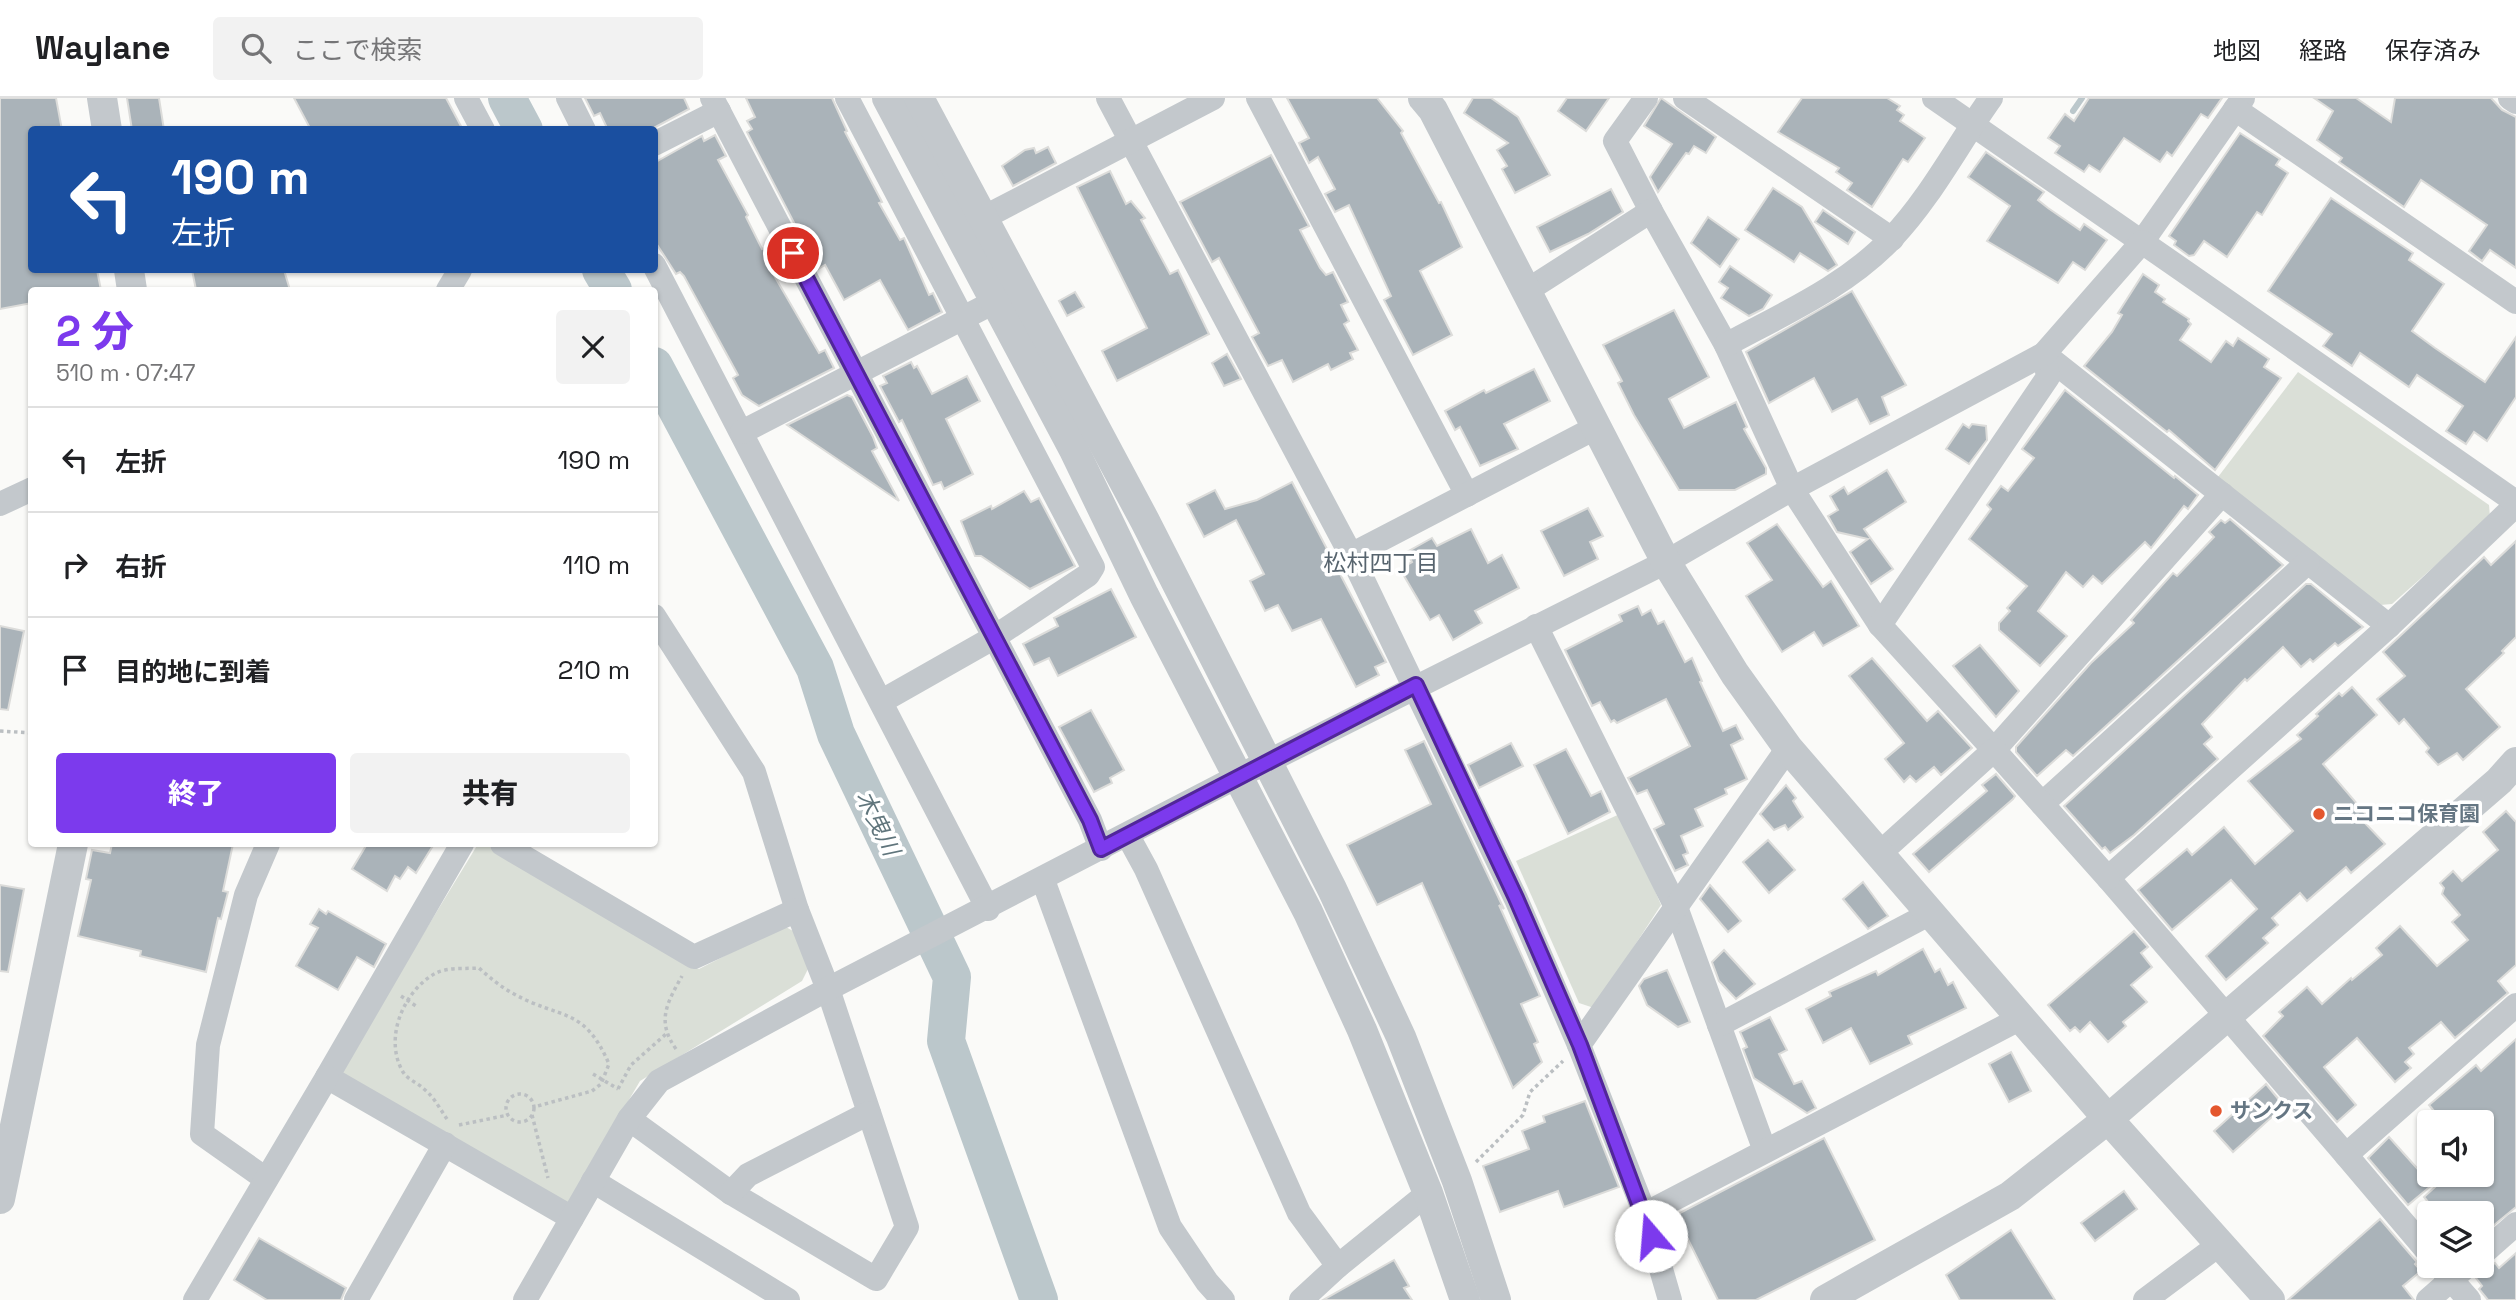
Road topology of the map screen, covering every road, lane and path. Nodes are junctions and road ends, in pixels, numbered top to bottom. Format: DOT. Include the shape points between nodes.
graph roads {
  1 [pos="102,98"];
  2 [pos="466,98"];
  3 [pos="568,98"];
  4 [pos="847,98"];
  5 [pos="887,98"];
  6 [pos="919,98"];
  7 [pos="1108,98"];
  8 [pos="1213,98"];
  9 [pos="1258,98"];
  10 [pos="1646,98"];
  11 [pos="1685,98"];
  12 [pos="1934,98"];
  13 [pos="1991,98"];
  14 [pos="2510,98"];
  15 [pos="2240,101"];
  16 [pos="1432,102"];
  17 [pos="2516,102"];
  18 [pos="715,105"];
  19 [pos="1972,124"];
  20 [pos="106,126"];
  21 [pos="482,126"];
  22 [pos="582,126"];
  23 [pos="658,141"];
  24 [pos="1130,141"];
  25 [pos="1651,211"];
  26 [pos="981,219"];
  27 [pos="1892,239"];
  28 [pos="2142,242"];
  29 [pos="658,273"];
  30 [pos="1528,290"];
  31 [pos="996,301"];
  32 [pos="2516,302"];
  33 [pos="964,318"];
  34 [pos="1726,345"];
  35 [pos="2044,354"];
  36 [pos="855,372"];
  37 [pos="1595,428"];
  38 [pos="742,432"];
  39 [pos="1792,488"];
  40 [pos="28,491"];
  41 [pos="2222,494"];
  42 [pos="1467,495"];
  43 [pos="2516,504"];
  44 [pos="0,505"];
  45 [pos="1351,555"];
  46 [pos="1125,556"];
  47 [pos="1666,562"];
  48 [pos="2308,562"];
  49 [pos="1088,575"];
  50 [pos="658,621"];
  51 [pos="1880,625"];
  52 [pos="1536,626"];
  53 [pos="2389,626"];
  54 [pos="993,638"];
  55 [pos="1416,685"];
  56 [pos="882,701"];
  57 [pos="0,731"];
  58 [pos="28,733"];
  59 [pos="1788,748"];
  60 [pos="1994,750"];
  61 [pos="2516,762"];
  62 [pos="1268,763"];
  63 [pos="1237,777"];
  64 [pos="2042,804"];
  65 [pos="1128,836"];
  66 [pos="72,847"];
  67 [pos="267,847"];
  68 [pos="461,847"];
  69 [pos="507,847"];
  70 [pos="1101,849"];
  71 [pos="1880,853"];
  72 [pos="2108,878"];
  73 [pos="1044,880"];
  74 [pos="1676,907"];
  75 [pos="797,910"];
  76 [pos="1931,913"];
  77 [pos="978,914"];
  78 [pos="695,957"];
  79 [pos="828,989"];
  80 [pos="2516,1005"];
  81 [pos="2021,1018"];
  82 [pos="2225,1018"];
  83 [pos="1719,1025"];
  84 [pos="666,1034"];
  85 [pos="1580,1045"];
  86 [pos="689,1065"];
  87 [pos="593,1074"];
  88 [pos="327,1077"];
  89 [pos="603,1080"];
  90 [pos="618,1089"];
  91 [pos="534,1107"];
  92 [pos="635,1111"];
  93 [pos="869,1113"];
  94 [pos="508,1115"];
  95 [pos="532,1115"];
  96 [pos="2108,1119"];
  97 [pos="444,1144"];
  98 [pos="1765,1152"];
  99 [pos="2346,1155"];
  100 [pos="266,1179"];
  101 [pos="593,1181"];
  102 [pos="1457,1181"];
  103 [pos="731,1193"];
  104 [pos="1428,1193"];
  105 [pos="0,1199"];
  106 [pos="564,1213"];
  107 [pos="1645,1214"];
  108 [pos="2516,1224"];
  109 [pos="2417,1240"];
  110 [pos="2494,1243"];
  111 [pos="2220,1244"];
  112 [pos="1338,1266"];
  113 [pos="2446,1278"];
  114 [pos="2457,1278"];
  115 [pos="537,1296"];
  116 [pos="202,1298"];
  117 [pos="1303,1299"];
  118 [pos="356,1300"];
  119 [pos="788,1300"];
  120 [pos="1223,1300"];
  121 [pos="1465,1300"];
  122 [pos="1496,1300"];
  123 [pos="1670,1300"];
  124 [pos="1825,1300"];
  125 [pos="2145,1300"];
  126 [pos="2270,1300"];
  127 [pos="2428,1300"];
  128 [pos="2469,1300"];
  1 -- 20 [label="street"];
  2 -- 21 [label="street"];
  3 -- 22 [label="street"];
  4 -- 33 [label="street"];
  5 -- 31 [label="street"];
  6 -- 26 [label="street"];
  7 -- 24 [label="street"];
  8 -- 24 [label="street"];
  9 -- 42 [label="street"];
  10 -- 25 [label="street" via="1615,141"];
  11 -- 27 [label="street"];
  12 -- 19 [label="street"];
  13 -- 19 [label="street"];
  14 -- 17 [label="street"];
  15 -- 28 [label="street"];
  15 -- 32 [label="street"];
  16 -- 30 [label="street"];
  18 -- 23 [label="street"];
  18 -- 36 [label="street"];
  19 -- 27 [label="street"];
  19 -- 28 [label="street"];
  24 -- 26 [label="street"];
  24 -- 45 [label="street"];
  25 -- 30 [label="street"];
  25 -- 34 [label="street"];
  26 -- 62 [label="street" via="1145,521"];
  27 -- 34 [label="street" via="1820,294"];
  28 -- 35 [label="street"];
  28 -- 43 [label="street"];
  29 -- 38 [label="street"];
  30 -- 37 [label="street"];
  31 -- 33 [label="street"];
  31 -- 46 [label="street"];
  33 -- 36 [label="street"];
  33 -- 49 [label="street" via="1078,534 1093,567"];
  34 -- 39 [label="street"];
  35 -- 39 [label="street"];
  35 -- 41 [label="street"];
  35 -- 51 [label="street" via="2048,377"];
  36 -- 38 [label="street"];
  36 -- 54 [label="street"];
  37 -- 42 [label="street"];
  37 -- 47 [label="street"];
  38 -- 56 [label="street"];
  39 -- 47 [label="street"];
  39 -- 51 [label="street"];
  40 -- 44 [label="street"];
  41 -- 48 [label="street"];
  41 -- 60 [label="street"];
  42 -- 45 [label="street"];
  43 -- 53 [label="street"];
  45 -- 55 [label="street"];
  46 -- 49 [label="street"];
  46 -- 63 [label="street"];
  47 -- 52 [label="street"];
  47 -- 59 [label="street" via="1735,674"];
  48 -- 53 [label="street"];
  48 -- 64 [label="street"];
  49 -- 54 [label="street"];
  50 -- 75 [label="street" via="754,772"];
  51 -- 60 [label="street"];
  52 -- 55 [label="street"];
  52 -- 74 [label="street"];
  53 -- 72 [label="street"];
  54 -- 56 [label="street"];
  54 -- 70 [label="street"];
  55 -- 62 [label="street"];
  55 -- 85 [label="street"];
  56 -- 77 [label="street"];
  57 -- 58 [label="path"];
  59 -- 71 [label="street"];
  59 -- 74 [label="street"];
  60 -- 64 [label="street"];
  60 -- 71 [label="street"];
  61 -- 82 [label="street"];
  62 -- 63 [label="street"];
  62 -- 102 [label="street" via="1401,1037"];
  63 -- 65 [label="street"];
  63 -- 104 [label="street" via="1308,912"];
  64 -- 72 [label="street"];
  65 -- 70 [label="street"];
  65 -- 112 [label="street" via="1299,1213"];
  66 -- 105 [label="street"];
  67 -- 100 [label="street" via="246,895 208,1045 202,1134"];
  68 -- 88 [label="street"];
  69 -- 78 [label="street"];
  70 -- 73 [label="street"];
  71 -- 76 [label="street"];
  72 -- 82 [label="street"];
  73 -- 77 [label="street"];
  73 -- 120 [label="street" via="1170,1227"];
  74 -- 83 [label="street"];
  74 -- 85 [label="street"];
  75 -- 78 [label="street"];
  75 -- 79 [label="street"];
  76 -- 81 [label="street"];
  76 -- 83 [label="street"];
  77 -- 79 [label="street"];
  78 -- 84 [label="path" via="668,1003"];
  79 -- 86 [label="street"];
  79 -- 93 [label="street"];
  80 -- 99 [label="street"];
  81 -- 96 [label="street"];
  81 -- 98 [label="street"];
  82 -- 96 [label="street"];
  82 -- 99 [label="street"];
  83 -- 98 [label="street"];
  84 -- 86 [label="path"];
  84 -- 90 [label="path" via="631,1065"];
  85 -- 102 [label="path" via="1530,1092 1523,1115"];
  85 -- 107 [label="street"];
  86 -- 92 [label="street" via="659,1081"];
  87 -- 89 [label="path"];
  88 -- 97 [label="street"];
  88 -- 100 [label="street"];
  89 -- 90 [label="path"];
  89 -- 91 [label="path" via="592,1091"];
  89 -- 94 [label="path" via="609,1064 600,1042 577,1019 515,995 479,968 439,971 421,983 401,1013 397,1036 403,1072 426,1090 454,1126"];
  90 -- 92 [label="path"];
  91 -- 94 [label="path" via="527,1096 518,1094 508,1102"];
  91 -- 95 [label="path"];
  92 -- 101 [label="street"];
  92 -- 103 [label="street"];
  93 -- 103 [label="street" via="748,1175"];
  93 -- 103 [label="street" via="907,1227 876,1279"];
  94 -- 95 [label="path" via="520,1122"];
  95 -- 106 [label="path"];
  96 -- 111 [label="street"];
  96 -- 124 [label="street" via="2010,1196"];
  97 -- 106 [label="street"];
  97 -- 118 [label="street"];
  98 -- 107 [label="street"];
  99 -- 109 [label="street"];
  100 -- 116 [label="street"];
  101 -- 106 [label="street"];
  101 -- 119 [label="street"];
  102 -- 122 [label="street"];
  104 -- 112 [label="street"];
  104 -- 121 [label="street"];
  106 -- 115 [label="street"];
  107 -- 123 [label="street"];
  108 -- 110 [label="street"];
  111 -- 125 [label="street"];
  111 -- 126 [label="street"];
  112 -- 117 [label="street"];
  113 -- 127 [label="street"];
  114 -- 128 [label="street"];
}
